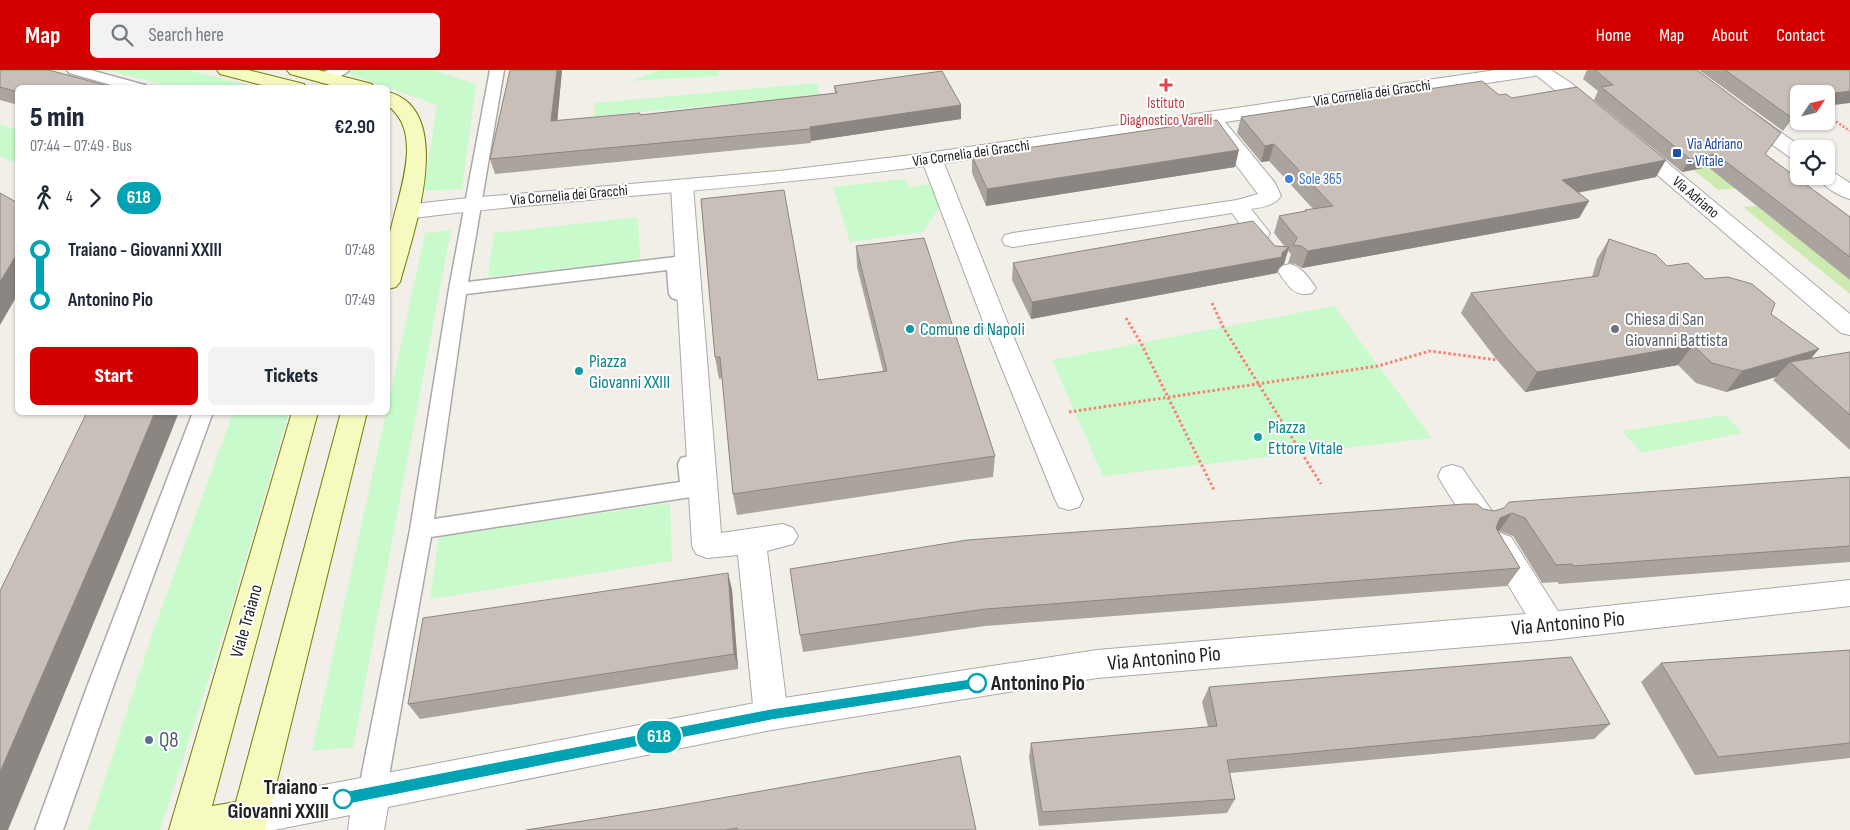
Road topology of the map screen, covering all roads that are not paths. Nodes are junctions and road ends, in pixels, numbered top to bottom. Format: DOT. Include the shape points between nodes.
graph roads {
  1 [pos="74,70"];
  2 [pos="226,70"];
  3 [pos="296,70"];
  4 [pos="342,70"];
  5 [pos="498,70"];
  6 [pos="1534,70"];
  7 [pos="1539,70"];
  8 [pos="323,77"];
  9 [pos="129,85"];
  10 [pos="285,85"];
  11 [pos="354,85"];
  12 [pos="390,99"];
  13 [pos="1735,108"];
  14 [pos="1211,118"];
  15 [pos="1790,148"];
  16 [pos="932,159"];
  17 [pos="1835,182"];
  18 [pos="682,186"];
  19 [pos="1850,193"];
  20 [pos="473,203"];
  21 [pos="1237,206"];
  22 [pos="397,213"];
  23 [pos="1013,240"];
  24 [pos="1274,250"];
  25 [pos="390,267"];
  26 [pos="458,289"];
  27 [pos="1850,327"];
  28 [pos="202,415"];
  29 [pos="304,415"];
  30 [pos="353,415"];
  31 [pos="1452,476"];
  32 [pos="1069,499"];
  33 [pos="1481,517"];
  34 [pos="421,530"];
  35 [pos="783,536"];
  36 [pos="751,542"];
  37 [pos="1500,545"];
  38 [pos="1850,594"];
  39 [pos="1550,626"];
  40 [pos="771,715"];
  41 [pos="372,793"];
  42 [pos="248,823"];
  43 [pos="187,829"];
  44 [pos="49,830"];
  45 [pos="366,830"];
  1 -- 9 [label="lane"];
  2 -- 10 [label="main road"];
  3 -- 8 [label="main road"];
  4 -- 8 [label="lane"];
  5 -- 20 [label="lane"];
  6 -- 14 [label="street, Via Cornelia dei Gracchi"];
  7 -- 27 [label="street, Via Adriano" via="1613,127"];
  8 -- 11 [label="main road"];
  12 -- 22 [label="main road" via="399,104 413,123 416,165"];
  13 -- 15 [label="street"];
  14 -- 16 [label="street, Via Cornelia dei Gracchi"];
  14 -- 21 [label="street" via="1270,196"];
  16 -- 18 [label="street, Via Cornelia dei Gracchi"];
  16 -- 32 [label="street"];
  17 -- 19 [label="street"];
  18 -- 20 [label="street, Via Cornelia dei Gracchi"];
  18 -- 36 [label="street" via="707,546"];
  20 -- 22 [label="street, Via Cornelia dei Gracchi"];
  20 -- 26 [label="lane"];
  21 -- 23 [label="street"];
  21 -- 24 [label="street"];
  22 -- 25 [label="main road"];
  26 -- 34 [label="lane"];
  26 -- 34 [label="lane" via="676,263 691,489"];
  28 -- 44 [label="lane"];
  29 -- 43 [label="main road, Viale Traiano"];
  30 -- 42 [label="main road"];
  31 -- 33 [label="street"];
  34 -- 41 [label="lane"];
  35 -- 36 [label="street"];
  36 -- 40 [label="street"];
  37 -- 39 [label="street"];
  38 -- 39 [label="street, Via Antonino Pio"];
  39 -- 40 [label="street, Via Antonino Pio" via="1097,664"];
  40 -- 41 [label="street, Via Antonino Pio"];
  41 -- 42 [label="street, Via Antonino Pio"];
  41 -- 45 [label="street"];
  42 -- 43 [label="main road"];
}
